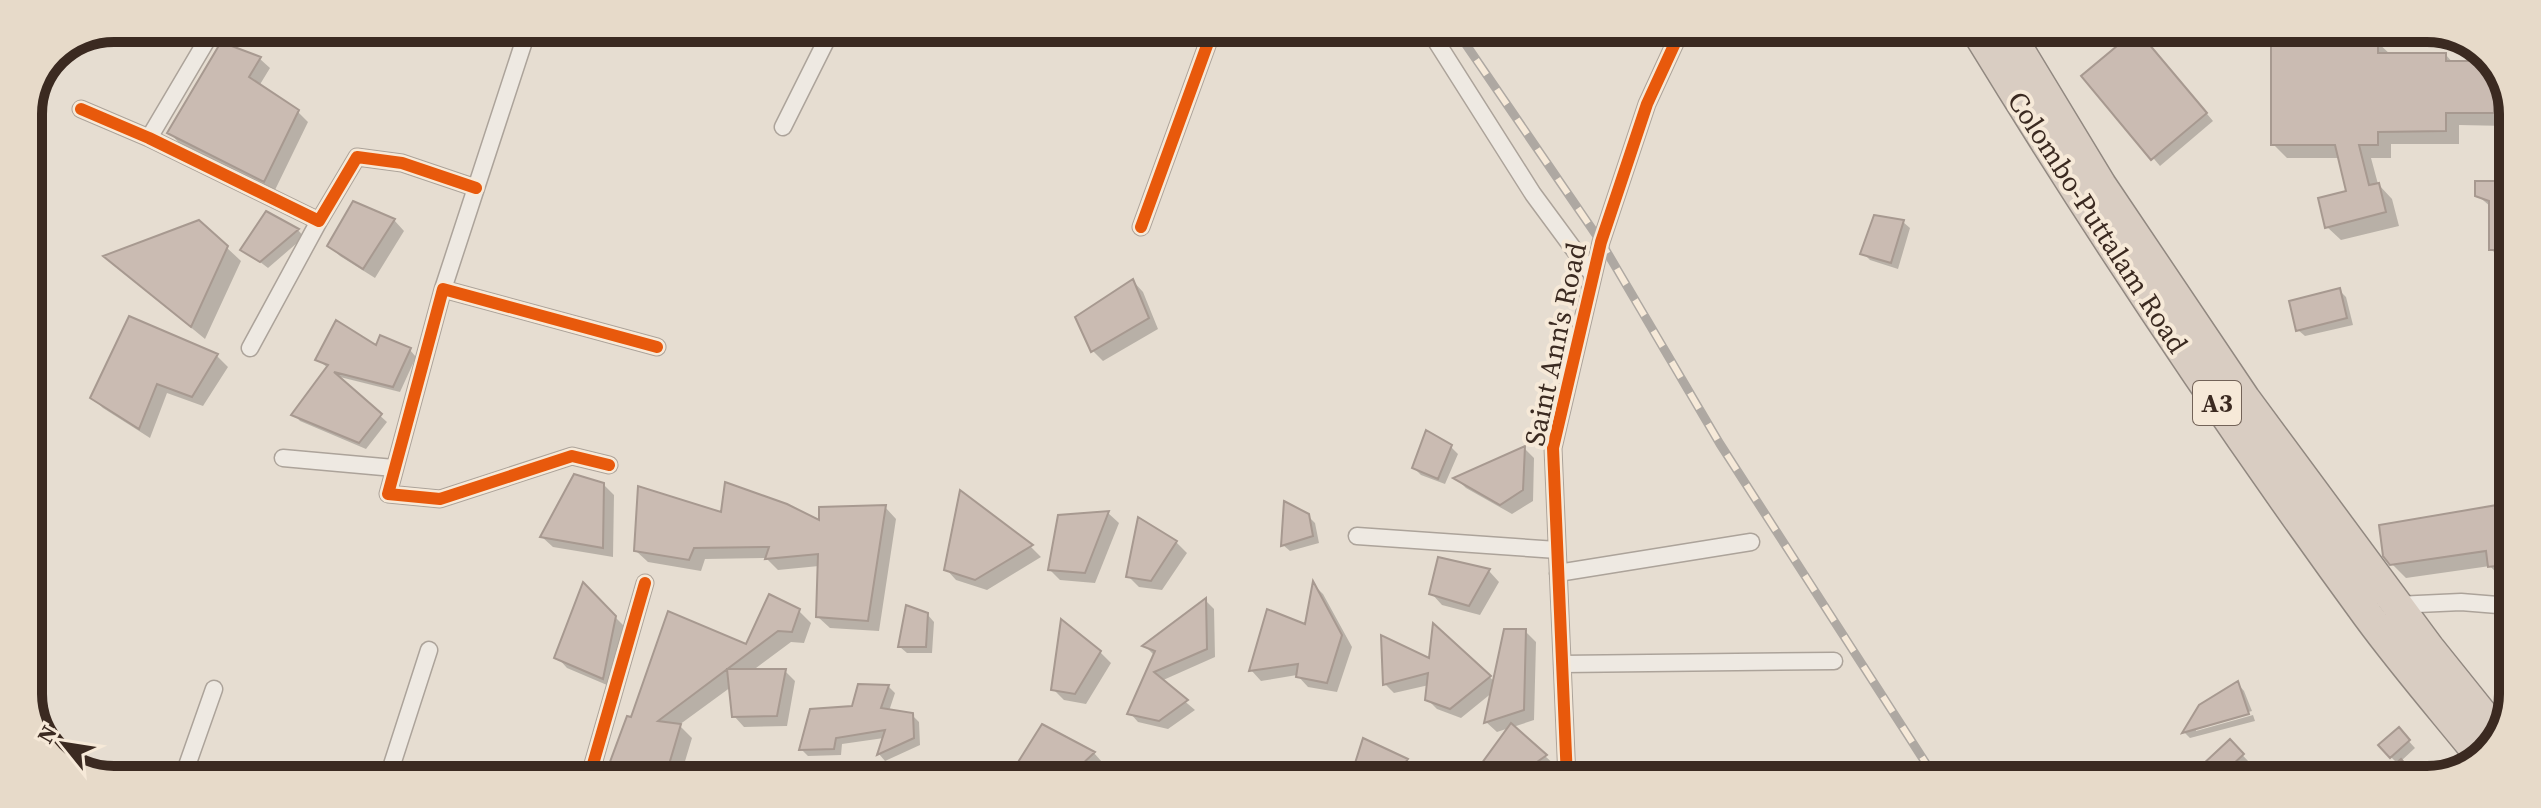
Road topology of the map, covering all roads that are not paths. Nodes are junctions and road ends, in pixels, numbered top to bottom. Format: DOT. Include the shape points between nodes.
graph roads {
  1 [pos="206,42"];
  2 [pos="524,42"];
  3 [pos="826,42"];
  4 [pos="1208,42"];
  5 [pos="1437,42"];
  6 [pos="1675,42"];
  7 [pos="1984,42"];
  8 [pos="2014,42"];
  9 [pos="81,109"];
  10 [pos="783,127"];
  11 [pos="149,138"];
  12 [pos="476,188"];
  13 [pos="319,221"];
  14 [pos="1141,227"];
  15 [pos="1592,274"];
  16 [pos="443,289"];
  17 [pos="657,347"];
  18 [pos="250,348"];
  19 [pos="283,458"];
  20 [pos="609,465"];
  21 [pos="394,468"];
  22 [pos="1357,536"];
  23 [pos="1751,542"];
  24 [pos="1557,550"];
  25 [pos="1558,573"];
  26 [pos="645,583"];
  27 [pos="2398,605"];
  28 [pos="2499,605"];
  29 [pos="2369,617"];
  30 [pos="429,650"];
  31 [pos="1834,661"];
  32 [pos="1562,664"];
  33 [pos="214,689"];
  34 [pos="2492,726"];
  35 [pos="2474,748"];
  36 [pos="187,766"];
  37 [pos="392,766"];
  38 [pos="592,766"];
  39 [pos="1566,766"];
  1 -- 11 [label="street"];
  2 -- 12 [label="street"];
  3 -- 10 [label="street"];
  4 -- 14 [label="street"];
  5 -- 15 [label="street" via="1533,194"];
  6 -- 15 [label="street, Saint Ann's Road" via="1647,104"];
  7 -- 29 [label="highway, Colombo-Puttalam Road / A3" via="2153,311"];
  8 -- 27 [label="highway, Colombo-Puttalam Road / A3" via="2161,277"];
  9 -- 11 [label="street"];
  11 -- 13 [label="street"];
  12 -- 13 [label="street" via="402,163 357,157"];
  12 -- 16 [label="street"];
  13 -- 18 [label="street"];
  15 -- 24 [label="street, Saint Ann's Road" via="1553,448"];
  16 -- 17 [label="street"];
  16 -- 21 [label="street"];
  19 -- 21 [label="street"];
  20 -- 21 [label="street" via="572,456 440,499 388,494"];
  22 -- 24 [label="street"];
  23 -- 25 [label="street"];
  24 -- 25 [label="street, Saint Ann's Road"];
  25 -- 32 [label="street, Saint Ann's Road"];
  26 -- 38 [label="street"];
  27 -- 28 [label="street"];
  27 -- 29 [label="street"];
  27 -- 34 [label="highway, Colombo-Puttalam Road / A3"];
  29 -- 35 [label="highway, Colombo-Puttalam Road / A3"];
  30 -- 37 [label="street"];
  31 -- 32 [label="street"];
  32 -- 39 [label="street, Saint Ann's Road"];
  33 -- 36 [label="street"];
}
